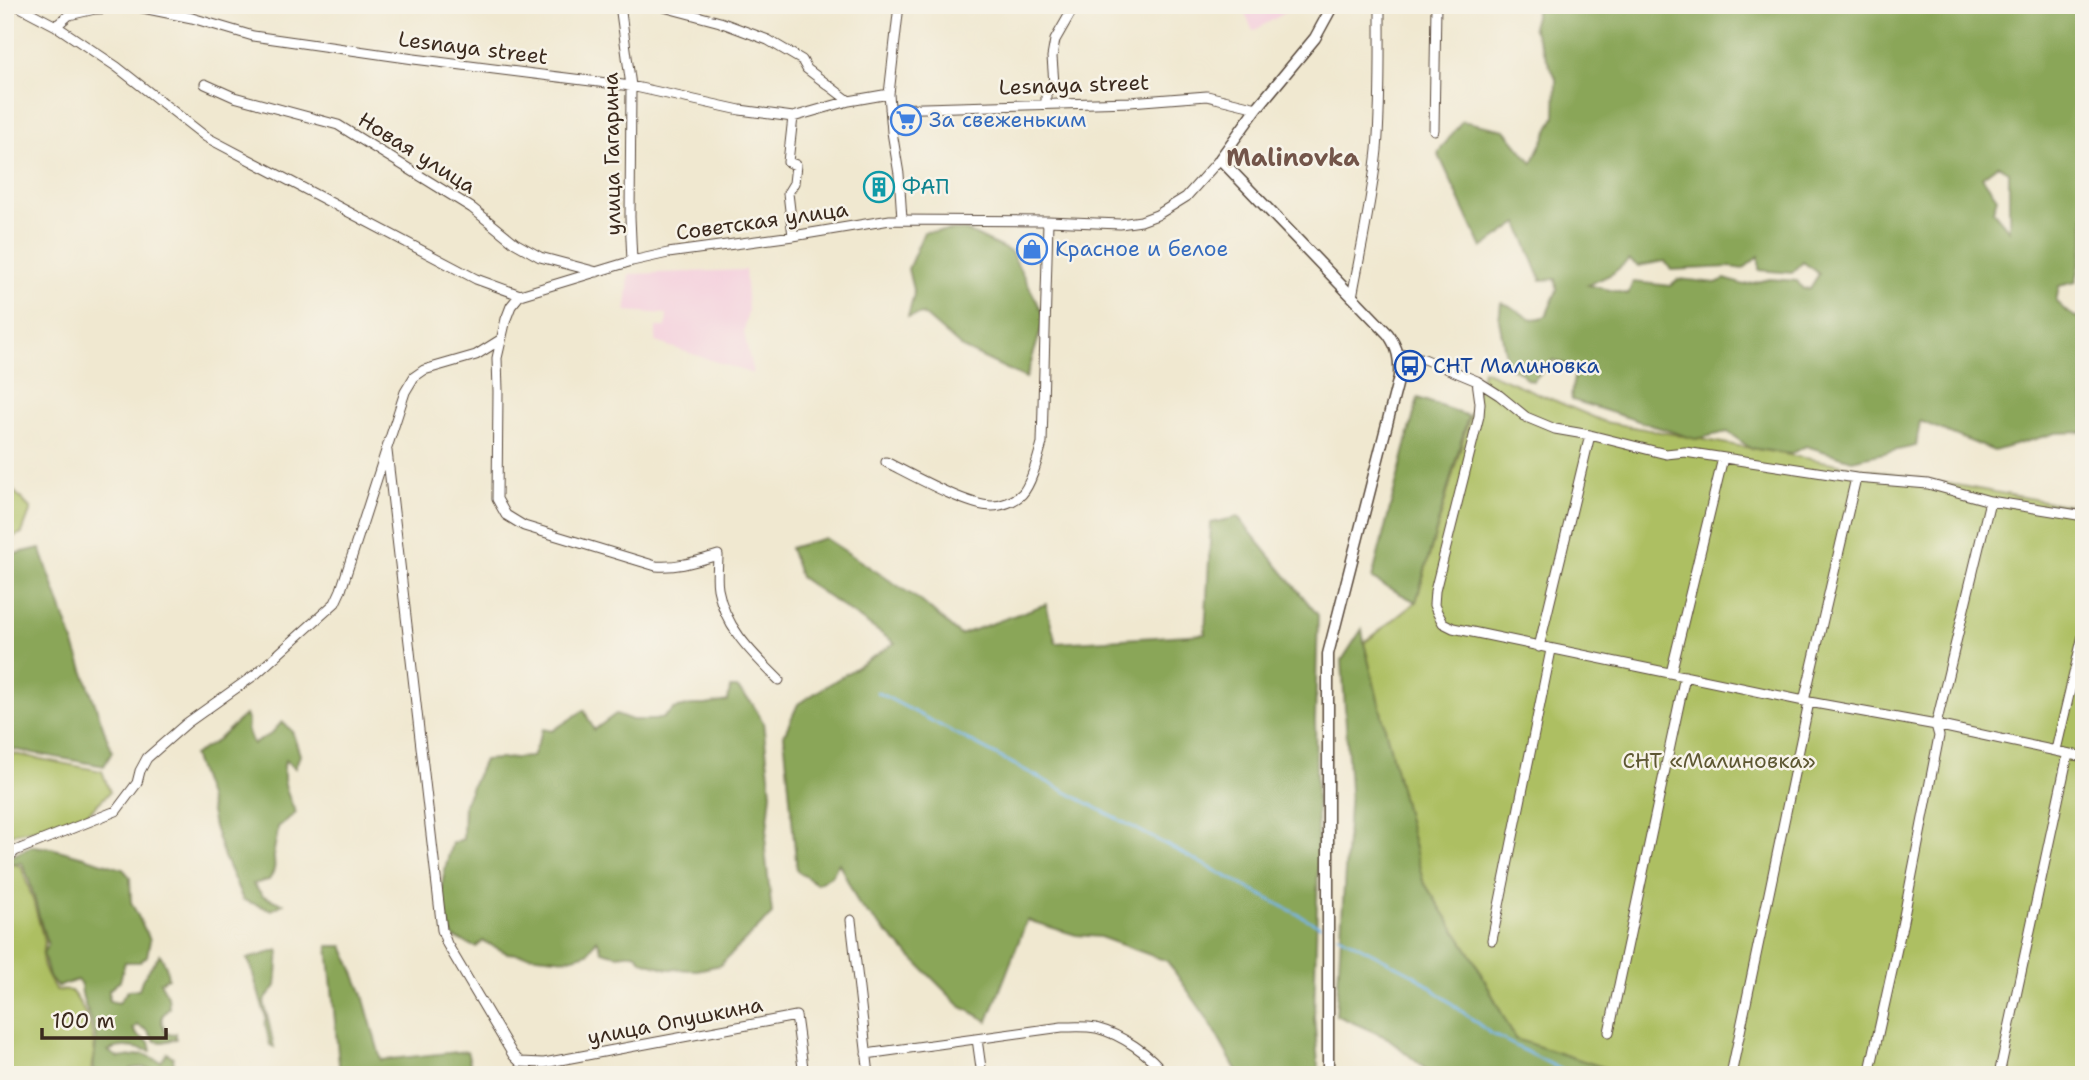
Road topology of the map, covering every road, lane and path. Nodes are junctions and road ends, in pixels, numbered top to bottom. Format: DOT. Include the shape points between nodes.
graph roads {
  1 [pos="16,5"];
  2 [pos="620,5"];
  3 [pos="656,5"];
  4 [pos="899,5"];
  5 [pos="1075,5"];
  6 [pos="1333,5"];
  7 [pos="1380,5"];
  8 [pos="1436,5"];
  9 [pos="56,26"];
  10 [pos="205,84"];
  11 [pos="631,86"];
  12 [pos="890,94"];
  13 [pos="849,101"];
  14 [pos="1046,104"];
  15 [pos="1257,108"];
  16 [pos="890,109"];
  17 [pos="793,117"];
  18 [pos="1434,130"];
  19 [pos="1220,159"];
  20 [pos="902,219"];
  21 [pos="1048,221"];
  22 [pos="793,236"];
  23 [pos="632,261"];
  24 [pos="599,272"];
  25 [pos="520,295"];
  26 [pos="1352,297"];
  27 [pos="500,340"];
  28 [pos="1399,354"];
  29 [pos="1477,381"];
  30 [pos="1590,435"];
  31 [pos="387,451"];
  32 [pos="1723,458"];
  33 [pos="886,462"];
  34 [pos="1856,478"];
  35 [pos="1990,501"];
  36 [pos="2084,516"];
  37 [pos="2084,631"];
  38 [pos="1539,647"];
  39 [pos="1551,650"];
  40 [pos="1671,673"];
  41 [pos="1685,676"];
  42 [pos="779,680"];
  43 [pos="1807,701"];
  44 [pos="1936,725"];
  45 [pos="2056,750"];
  46 [pos="2068,754"];
  47 [pos="2084,757"];
  48 [pos="5,860"];
  49 [pos="851,920"];
  50 [pos="1492,940"];
  51 [pos="1609,1032"];
  52 [pos="977,1040"];
  53 [pos="866,1054"];
  54 [pos="804,1075"];
  55 [pos="869,1075"];
  56 [pos="982,1075"];
  57 [pos="1165,1075"];
  58 [pos="1328,1075"];
  59 [pos="1731,1075"];
  60 [pos="1869,1075"];
  61 [pos="1999,1075"];
  1 -- 9 [label="street"];
  2 -- 11 [label="street, улица Гагарина"];
  3 -- 13 [label="street" via="768,40 802,60"];
  4 -- 12 [label="street"];
  5 -- 14 [label="street" via="1055,40 1054,84 1046,93"];
  6 -- 15 [label="street" via="1315,38"];
  7 -- 26 [label="street" via="1376,150"];
  8 -- 18 [label="street"];
  9 -- 11 [label="street, Lesnaya street" via="69,15 138,6 253,36"];
  9 -- 25 [label="street" via="206,137 476,279"];
  10 -- 24 [label="street, Новая улица" via="234,97 338,125 472,208 531,253"];
  11 -- 17 [label="street, Lesnaya street"];
  11 -- 23 [label="street, улица Гагарина"];
  12 -- 13 [label="street, Lesnaya street"];
  12 -- 16 [label="street"];
  13 -- 17 [label="street, Lesnaya street"];
  14 -- 15 [label="street, Lesnaya street" via="1207,96"];
  14 -- 16 [label="street, Lesnaya street"];
  15 -- 19 [label="street"];
  16 -- 20 [label="street"];
  17 -- 22 [label="street" via="788,162 796,165 788,193"];
  19 -- 21 [label="street, Советская улица" via="1186,197 1142,221"];
  19 -- 26 [label="street"];
  20 -- 21 [label="street, Советская улица"];
  20 -- 22 [label="street, Советская улица"];
  21 -- 33 [label="street" via="1042,443 1023,493 1003,505 990,506 937,488"];
  22 -- 23 [label="street, Советская улица"];
  23 -- 24 [label="street, Советская улица"];
  24 -- 25 [label="street, Советская улица"];
  25 -- 27 [label="street" via="511,306"];
  26 -- 28 [label="street" via="1388,334"];
  27 -- 31 [label="street" via="476,355 414,377 405,391"];
  27 -- 42 [label="street" via="496,358 496,499 506,516 524,526 656,566 718,555 718,587 727,618"];
  28 -- 29 [label="street"];
  28 -- 58 [label="street" via="1399,377 1328,654"];
  29 -- 30 [label="street" via="1526,417 1555,429"];
  29 -- 38 [label="street" via="1479,416 1434,605 1443,623 1453,628"];
  30 -- 32 [label="street" via="1666,454"];
  30 -- 38 [label="street"];
  31 -- 48 [label="street" via="335,603 256,674 147,758 137,783 117,811 15,851"];
  31 -- 54 [label="street, улица Опушкина" via="442,930 513,1055 529,1064 560,1060 796,1016"];
  32 -- 34 [label="street"];
  32 -- 40 [label="street"];
  34 -- 35 [label="street" via="1928,484"];
  34 -- 43 [label="street"];
  35 -- 36 [label="street"];
  35 -- 44 [label="street"];
  37 -- 45 [label="street"];
  38 -- 39 [label="street"];
  39 -- 40 [label="street"];
  39 -- 50 [label="street"];
  40 -- 41 [label="street"];
  41 -- 43 [label="street"];
  41 -- 51 [label="street"];
  43 -- 44 [label="street"];
  43 -- 59 [label="street"];
  44 -- 45 [label="street"];
  44 -- 60 [label="street" via="1939,736"];
  45 -- 46 [label="street"];
  46 -- 47 [label="street"];
  46 -- 61 [label="street"];
  49 -- 53 [label="street"];
  52 -- 53 [label="street"];
  52 -- 56 [label="street"];
  52 -- 57 [label="street" via="1062,1027 1094,1028 1118,1037"];
  53 -- 55 [label="street"];
}
